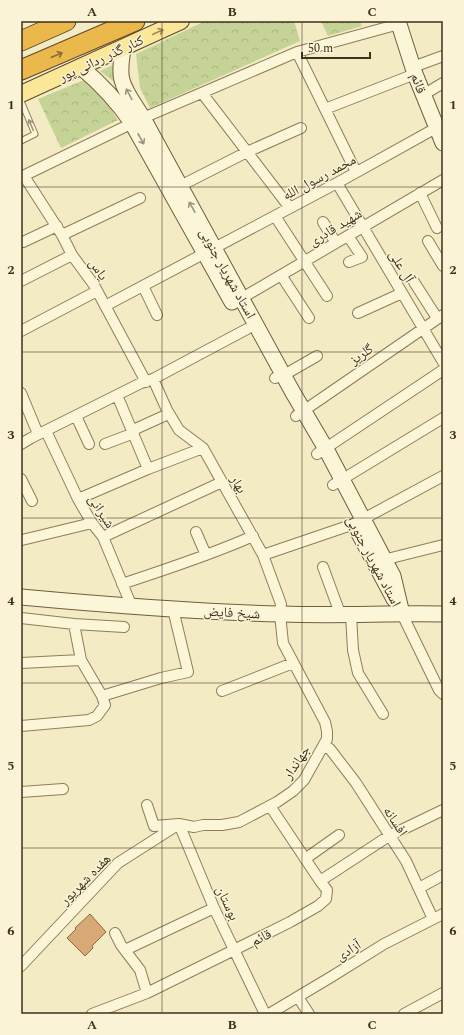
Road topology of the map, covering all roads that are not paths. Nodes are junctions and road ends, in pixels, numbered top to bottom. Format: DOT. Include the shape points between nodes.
graph roads {
  1 [pos="66,21"];
  2 [pos="135,21"];
  3 [pos="181,21"];
  4 [pos="399,22"];
  5 [pos="21,41"];
  6 [pos="123,48"];
  7 [pos="297,52"];
  8 [pos="443,56"];
  9 [pos="81,67"];
  10 [pos="21,70"];
  11 [pos="414,71"];
  12 [pos="443,83"];
  13 [pos="202,93"];
  14 [pos="21,94"];
  15 [pos="423,95"];
  16 [pos="21,101"];
  17 [pos="325,109"];
  18 [pos="138,121"];
  19 [pos="300,128"];
  20 [pos="436,128"];
  21 [pos="21,141"];
  22 [pos="443,143"];
  23 [pos="247,152"];
  24 [pos="356,172"];
  25 [pos="23,177"];
  26 [pos="443,180"];
  27 [pos="337,183"];
  28 [pos="180,186"];
  29 [pos="420,193"];
  30 [pos="140,198"];
  31 [pos="290,208"];
  32 [pos="275,216"];
  33 [pos="323,222"];
  34 [pos="363,227"];
  35 [pos="437,228"];
  36 [pos="59,231"];
  37 [pos="348,236"];
  38 [pos="23,242"];
  39 [pos="428,242"];
  40 [pos="336,243"];
  41 [pos="210,251"];
  42 [pos="72,255"];
  43 [pos="304,262"];
  44 [pos="349,262"];
  45 [pos="441,269"];
  46 [pos="281,275"];
  47 [pos="21,281"];
  48 [pos="414,282"];
  49 [pos="143,286"];
  50 [pos="97,291"];
  51 [pos="402,294"];
  52 [pos="327,296"];
  53 [pos="242,298"];
  54 [pos="105,306"];
  55 [pos="358,313"];
  56 [pos="157,315"];
  57 [pos="440,316"];
  58 [pos="309,318"];
  59 [pos="423,328"];
  60 [pos="247,329"];
  61 [pos="21,331"];
  62 [pos="317,356"];
  63 [pos="443,362"];
  64 [pos="443,370"];
  65 [pos="279,377"];
  66 [pos="149,380"];
  67 [pos="21,393"];
  68 [pos="117,395"];
  69 [pos="300,414"];
  70 [pos="76,416"];
  71 [pos="164,416"];
  72 [pos="443,418"];
  73 [pos="42,432"];
  74 [pos="133,432"];
  75 [pos="21,444"];
  76 [pos="89,444"];
  77 [pos="105,444"];
  78 [pos="203,448"];
  79 [pos="321,452"];
  80 [pos="148,469"];
  81 [pos="443,476"];
  82 [pos="21,479"];
  83 [pos="222,482"];
  84 [pos="338,482"];
  85 [pos="78,499"];
  86 [pos="32,501"];
  87 [pos="358,522"];
  88 [pos="92,523"];
  89 [pos="196,532"];
  90 [pos="253,536"];
  91 [pos="103,537"];
  92 [pos="22,540"];
  93 [pos="443,545"];
  94 [pos="206,555"];
  95 [pos="263,555"];
  96 [pos="380,561"];
  97 [pos="323,567"];
  98 [pos="122,584"];
  99 [pos="21,597"];
  100 [pos="132,607"];
  101 [pos="173,609"];
  102 [pos="280,614"];
  103 [pos="402,614"];
  104 [pos="443,614"];
  105 [pos="346,615"];
  106 [pos="21,618"];
  107 [pos="74,624"];
  108 [pos="124,627"];
  109 [pos="81,660"];
  110 [pos="21,663"];
  111 [pos="293,663"];
  112 [pos="222,691"];
  113 [pos="443,694"];
  114 [pos="102,696"];
  115 [pos="383,714"];
  116 [pos="21,726"];
  117 [pos="324,744"];
  118 [pos="63,789"];
  119 [pos="21,792"];
  120 [pos="147,805"];
  121 [pos="270,806"];
  122 [pos="443,810"];
  123 [pos="179,824"];
  124 [pos="338,835"];
  125 [pos="389,836"];
  126 [pos="306,859"];
  127 [pos="443,875"];
  128 [pos="320,881"];
  129 [pos="419,888"];
  130 [pos="214,908"];
  131 [pos="443,914"];
  132 [pos="433,919"];
  133 [pos="115,933"];
  134 [pos="125,950"];
  135 [pos="234,950"];
  136 [pos="21,966"];
  137 [pos="147,993"];
  138 [pos="443,993"];
  139 [pos="298,997"];
  140 [pos="407,1013"];
  141 [pos="92,1014"];
  142 [pos="265,1014"];
  143 [pos="269,1014"];
  144 [pos="308,1014"];
  1 -- 5 [label="highway"];
  10 -- 2 [label="highway, one-way"];
  6 -- 3 [label="main road, کنار گذر ردانی پور, one-way"];
  4 -- 7 [label="street"];
  4 -- 11 [label="street, قائم"];
  6 -- 9 [label="main road, کنار گذر ردانی پور"];
  18 -- 6 [label="street, استاد شهریار جنوبی, one-way" via="121,79"];
  7 -- 13 [label="street"];
  7 -- 17 [label="street"];
  8 -- 11 [label="street"];
  9 -- 14 [label="main road, کنار گذر ردانی پور"];
  9 -- 18 [label="street, استاد شهریار جنوبی"];
  11 -- 15 [label="street, قائم"];
  11 -- 17 [label="street"];
  12 -- 15 [label="street"];
  13 -- 18 [label="street"];
  13 -- 23 [label="street"];
  15 -- 20 [label="street, قائم"];
  21 -- 16 [label="lane, one-way" via="35,134"];
  17 -- 24 [label="street"];
  18 -- 25 [label="street"];
  18 -- 28 [label="street, استاد شهریار جنوبی"];
  18 -- 41 [label="street, استاد شهریار جنوبی, one-way"];
  19 -- 23 [label="street"];
  20 -- 22 [label="street, قائم"];
  20 -- 24 [label="street, محمد رسول الله"];
  23 -- 28 [label="street"];
  23 -- 31 [label="street"];
  24 -- 27 [label="street, محمد رسول الله"];
  25 -- 36 [label="street, یاس"];
  26 -- 29 [label="street, شهید قادری"];
  27 -- 31 [label="street, محمد رسول الله"];
  27 -- 34 [label="street, آل علی"];
  41 -- 28 [label="street, استاد شهریار جنوبی, one-way"];
  29 -- 34 [label="street, شهید قادری"];
  29 -- 35 [label="street"];
  30 -- 36 [label="street"];
  31 -- 32 [label="street, محمد رسول الله"];
  32 -- 41 [label="street, محمد رسول الله"];
  32 -- 43 [label="street" via="293,236"];
  33 -- 40 [label="street"];
  34 -- 37 [label="street, شهید قادری"];
  34 -- 51 [label="street, آل علی"];
  36 -- 38 [label="street"];
  36 -- 42 [label="street, یاس"];
  37 -- 40 [label="street, شهید قادری"];
  37 -- 44 [label="street" via="362,257"];
  39 -- 45 [label="street"];
  40 -- 43 [label="street, شهید قادری"];
  41 -- 49 [label="street, محمد رسول الله"];
  41 -- 53 [label="street, استاد شهریار جنوبی"];
  41 -- 60 [label="street, استاد شهریار جنوبی"];
  42 -- 47 [label="street"];
  42 -- 50 [label="street, یاس"];
  43 -- 46 [label="street, شهید قادری"];
  43 -- 52 [label="street"];
  46 -- 53 [label="street, شهید قادری"];
  46 -- 58 [label="street"];
  48 -- 57 [label="street"];
  49 -- 54 [label="street, محمد رسول الله"];
  49 -- 56 [label="street"];
  50 -- 54 [label="street, یاس"];
  50 -- 61 [label="street"];
  51 -- 55 [label="street"];
  51 -- 59 [label="street, آل علی"];
  53 -- 65 [label="street, استاد شهریار جنوبی"];
  54 -- 66 [label="street, یاس"];
  57 -- 59 [label="street, گلریز"];
  59 -- 63 [label="street, آل علی"];
  59 -- 69 [label="street, گلریز"];
  60 -- 65 [label="street, استاد شهریار جنوبی"];
  60 -- 66 [label="street"];
  62 -- 65 [label="street"];
  64 -- 79 [label="street"];
  65 -- 69 [label="street, استاد شهریار جنوبی"];
  66 -- 68 [label="street"];
  66 -- 78 [label="street, بهار" via="179,430"];
  67 -- 73 [label="street, شیرانی"];
  68 -- 70 [label="street"];
  68 -- 74 [label="street"];
  69 -- 79 [label="street, استاد شهریار جنوبی"];
  70 -- 73 [label="street"];
  70 -- 76 [label="street"];
  71 -- 74 [label="street"];
  72 -- 84 [label="street"];
  73 -- 75 [label="street"];
  73 -- 85 [label="street, شیرانی"];
  74 -- 77 [label="street"];
  74 -- 80 [label="street"];
  78 -- 80 [label="street"];
  78 -- 83 [label="street, بهار"];
  79 -- 84 [label="street, استاد شهریار جنوبی"];
  80 -- 85 [label="street"];
  81 -- 87 [label="street"];
  82 -- 86 [label="street"];
  83 -- 90 [label="street, بهار"];
  83 -- 91 [label="street"];
  84 -- 87 [label="street, استاد شهریار جنوبی"];
  85 -- 88 [label="street, شیرانی"];
  87 -- 95 [label="street"];
  87 -- 96 [label="street, استاد شهریار جنوبی"];
  88 -- 91 [label="street, شیرانی"];
  88 -- 92 [label="street"];
  89 -- 94 [label="street"];
  90 -- 94 [label="street"];
  90 -- 95 [label="street, بهار"];
  91 -- 98 [label="street, شیرانی"];
  93 -- 96 [label="street"];
  94 -- 98 [label="street"];
  95 -- 102 [label="street, بهار" via="281,604"];
  96 -- 103 [label="street, استاد شهریار جنوبی"];
  97 -- 105 [label="street"];
  98 -- 100 [label="street, شیرانی"];
  99 -- 100 [label="street, شیخ فایض"];
  100 -- 101 [label="street, شیخ فایض"];
  101 -- 102 [label="street, شیخ فایض"];
  101 -- 114 [label="street" via="188,672"];
  102 -- 105 [label="street, شیخ فایض"];
  102 -- 111 [label="street, جهاندار" via="282,643"];
  103 -- 104 [label="street, شیخ فایض"];
  103 -- 105 [label="street, شیخ فایض"];
  103 -- 113 [label="street"];
  105 -- 115 [label="street" via="358,673"];
  106 -- 107 [label="street"];
  107 -- 108 [label="street"];
  107 -- 109 [label="street"];
  109 -- 110 [label="street"];
  109 -- 114 [label="street"];
  111 -- 112 [label="street"];
  111 -- 117 [label="street, جهاندار" via="325,722 327,739"];
  114 -- 116 [label="street" via="105,706 97,716 89,720"];
  117 -- 121 [label="street, جهاندار" via="304,780 293,791"];
  117 -- 125 [label="street, افسانه" via="356,784"];
  118 -- 119 [label="street"];
  120 -- 123 [label="street, جهاندار" via="154,826"];
  121 -- 123 [label="street, جهاندار" via="239,822 194,827"];
  121 -- 126 [label="street, قائم"];
  122 -- 125 [label="street"];
  123 -- 130 [label="street, بوستان"];
  123 -- 136 [label="street, هفده شهریور" via="118,863"];
  124 -- 126 [label="street"];
  125 -- 128 [label="street"];
  125 -- 129 [label="street, افسانه" via="406,861"];
  126 -- 128 [label="street, قائم"];
  127 -- 129 [label="street"];
  128 -- 135 [label="street, قائم" via="327,890 326,899 318,906"];
  129 -- 132 [label="street, افسانه"];
  130 -- 134 [label="street"];
  130 -- 135 [label="street, بوستان"];
  131 -- 132 [label="street, آزادی"];
  132 -- 139 [label="street, آزادی" via="384,944"];
  133 -- 134 [label="street"];
  134 -- 137 [label="street" via="140,970"];
  135 -- 137 [label="street, قائم"];
  135 -- 142 [label="street, بوستان"];
  137 -- 141 [label="street, قائم"];
  138 -- 140 [label="street"];
  139 -- 143 [label="street, آزادی"];
  139 -- 144 [label="street"];
}
